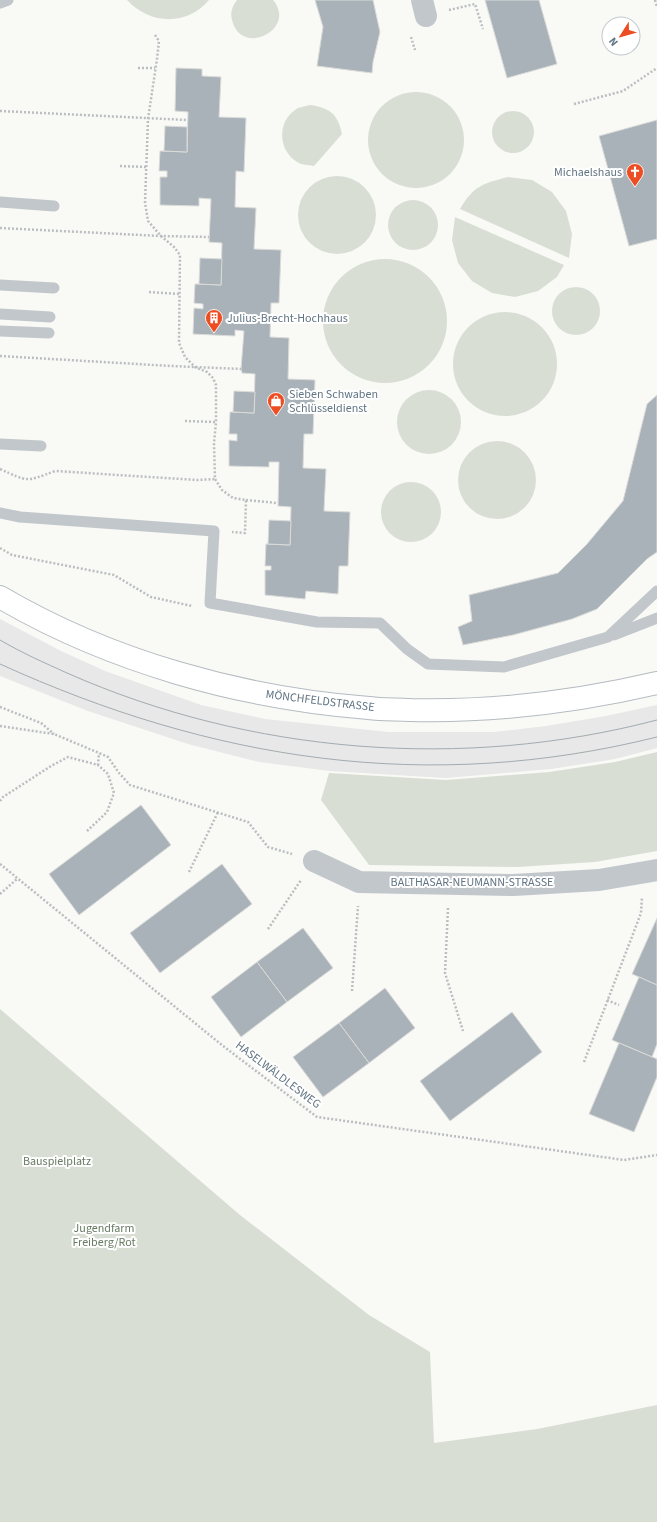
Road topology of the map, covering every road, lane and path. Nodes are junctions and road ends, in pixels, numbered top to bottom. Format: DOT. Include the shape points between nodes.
graph roads {
  1 [pos="8,0"];
  2 [pos="655,0"];
  3 [pos="0,3"];
  4 [pos="657,7"];
  5 [pos="156,35"];
  6 [pos="138,68"];
  7 [pos="155,68"];
  8 [pos="657,68"];
  9 [pos="574,104"];
  10 [pos="0,111"];
  11 [pos="148,119"];
  12 [pos="188,120"];
  13 [pos="120,166"];
  14 [pos="146,167"];
  15 [pos="0,202"];
  16 [pos="54,206"];
  17 [pos="0,228"];
  18 [pos="161,236"];
  19 [pos="209,237"];
  20 [pos="0,285"];
  21 [pos="54,288"];
  22 [pos="149,292"];
  23 [pos="180,294"];
  24 [pos="0,314"];
  25 [pos="50,317"];
  26 [pos="0,331"];
  27 [pos="49,333"];
  28 [pos="0,356"];
  29 [pos="195,367"];
  30 [pos="241,369"];
  31 [pos="185,421"];
  32 [pos="216,422"];
  33 [pos="0,444"];
  34 [pos="40,446"];
  35 [pos="0,469"];
  36 [pos="215,479"];
  37 [pos="246,500"];
  38 [pos="277,503"];
  39 [pos="0,513"];
  40 [pos="214,530"];
  41 [pos="0,548"];
  42 [pos="657,591"];
  43 [pos="0,598"];
  44 [pos="210,603"];
  45 [pos="657,618"];
  46 [pos="608,637"];
  47 [pos="657,683"];
  48 [pos="0,708"];
  49 [pos="0,726"];
  50 [pos="54,734"];
  51 [pos="99,753"];
  52 [pos="98,765"];
  53 [pos="0,801"];
  54 [pos="218,812"];
  55 [pos="86,831"];
  56 [pos="314,861"];
  57 [pos="0,864"];
  58 [pos="651,871"];
  59 [pos="189,872"];
  60 [pos="17,879"];
  61 [pos="360,882"];
  62 [pos="448,883"];
  63 [pos="0,894"];
  64 [pos="268,929"];
  65 [pos="352,991"];
  66 [pos="607,1000"];
  67 [pos="619,1005"];
  68 [pos="463,1030"];
  69 [pos="584,1062"];
  70 [pos="657,1155"];
  1 -- 3 [label="lane"];
  2 -- 4 [label="path"];
  5 -- 7 [label="path" via="159,40"];
  6 -- 7 [label="path"];
  7 -- 11 [label="path"];
  8 -- 9 [label="path" via="623,91"];
  10 -- 11 [label="path"];
  11 -- 12 [label="path"];
  11 -- 14 [label="path"];
  13 -- 14 [label="path"];
  14 -- 18 [label="path" via="145,203 148,221"];
  15 -- 16 [label="lane"];
  17 -- 18 [label="path"];
  18 -- 19 [label="path"];
  18 -- 23 [label="path" via="174,246 180,255"];
  20 -- 21 [label="lane"];
  22 -- 23 [label="path"];
  23 -- 29 [label="path" via="179,343 185,357"];
  24 -- 25 [label="lane"];
  26 -- 27 [label="lane"];
  28 -- 29 [label="path"];
  29 -- 30 [label="path"];
  29 -- 32 [label="path" via="207,372 216,385"];
  31 -- 32 [label="path"];
  32 -- 36 [label="path"];
  33 -- 34 [label="lane"];
  35 -- 36 [label="path" via="25,480 55,471"];
  36 -- 37 [label="path" via="222,490 233,498"];
  37 -- 38 [label="path"];
  37 -- 40 [label="path" via="245,533"];
  39 -- 40 [label="lane" via="20,517"];
  40 -- 44 [label="lane"];
  41 -- 44 [label="path" via="12,554 114,575 151,597 198,607"];
  42 -- 46 [label="lane"];
  43 -- 47 [label="main road, MÖNCHFELDSTRASSE" via="24,612 95,644 150,664 214,683 284,698 370,709 497,708 622,692"];
  44 -- 46 [label="lane" via="317,622 380,623 407,649 428,664 504,667"];
  45 -- 46 [label="lane"];
  48 -- 50 [label="path" via="40,723"];
  49 -- 50 [label="path"];
  50 -- 51 [label="path"];
  51 -- 52 [label="path"];
  51 -- 54 [label="path" via="108,757 130,785"];
  52 -- 53 [label="path" via="68,758 51,766"];
  52 -- 55 [label="path" via="108,774 114,793 107,812"];
  54 -- 56 [label="path" via="248,822 268,847"];
  54 -- 59 [label="path"];
  56 -- 61 [label="street, BALTHASAR-NEUMANN-STRASSE"];
  56 -- 64 [label="path"];
  57 -- 60 [label="path, HASELWÄLDLESWEG"];
  58 -- 62 [label="street, BALTHASAR-NEUMANN-STRASSE" via="600,880 514,885"];
  58 -- 66 [label="path" via="641,913"];
  60 -- 63 [label="path"];
  60 -- 70 [label="path, HASELWÄLDLESWEG" via="224,1046 317,1116 624,1160"];
  61 -- 62 [label="street, BALTHASAR-NEUMANN-STRASSE"];
  61 -- 65 [label="path"];
  62 -- 68 [label="path" via="445,973"];
  66 -- 67 [label="path"];
  66 -- 69 [label="path"];
}
